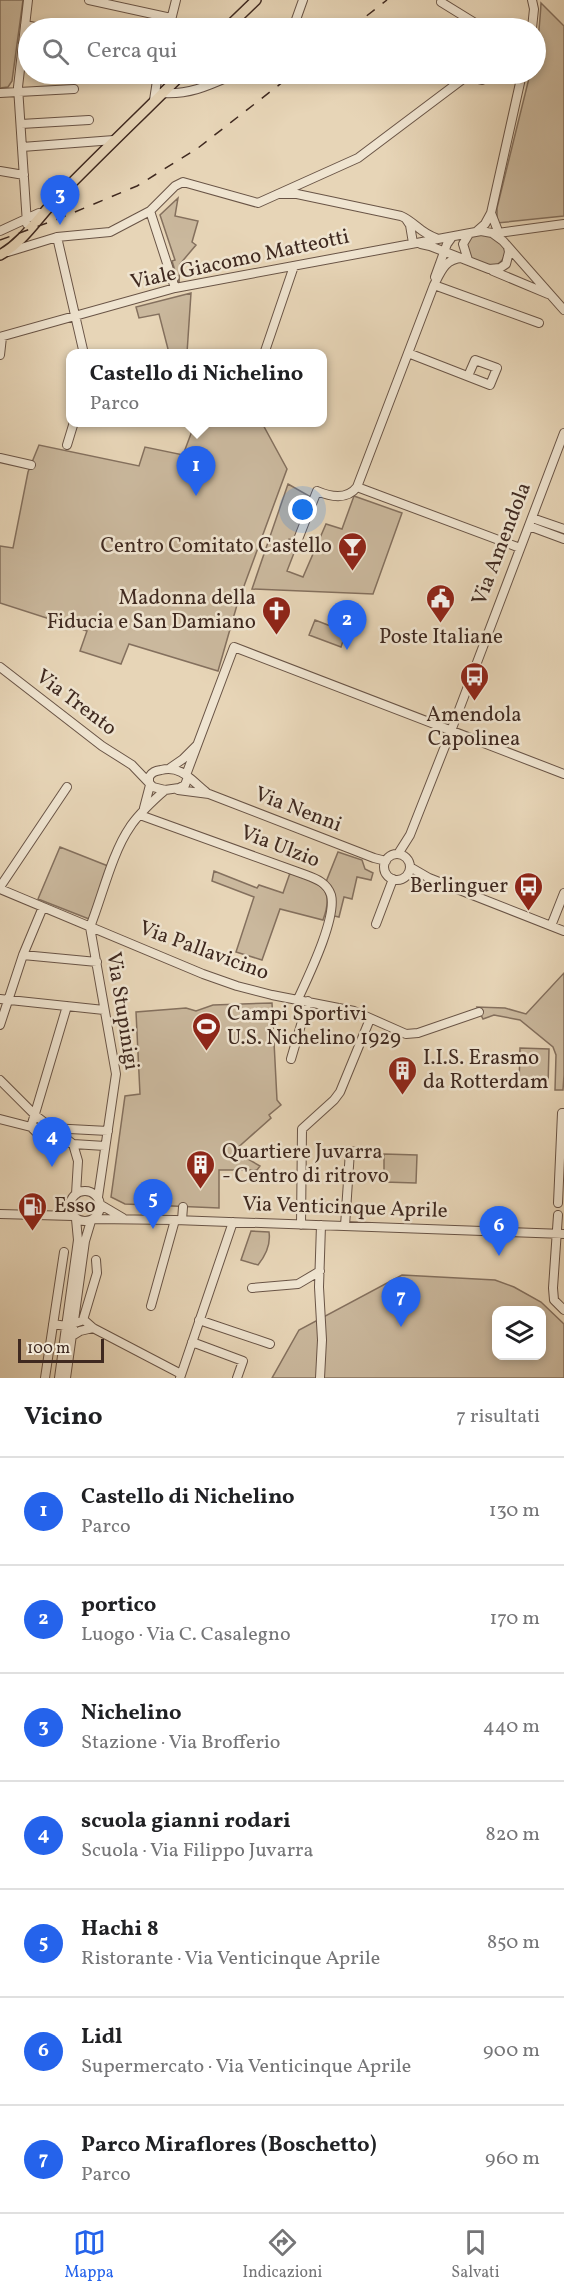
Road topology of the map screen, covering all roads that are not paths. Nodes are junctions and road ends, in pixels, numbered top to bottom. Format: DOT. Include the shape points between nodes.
graph roads {
  1 [pos="28,0"];
  2 [pos="88,0"];
  3 [pos="176,0"];
  4 [pos="256,0"];
  5 [pos="303,0"];
  6 [pos="532,0"];
  7 [pos="109,2"];
  8 [pos="441,2"];
  9 [pos="26,18"];
  10 [pos="171,18"];
  11 [pos="237,18"];
  12 [pos="297,18"];
  13 [pos="469,18"];
  14 [pos="533,18"];
  15 [pos="18,73"];
  16 [pos="158,84"];
  17 [pos="172,84"];
  18 [pos="213,84"];
  19 [pos="453,84"];
  20 [pos="520,84"];
  21 [pos="74,88"];
  22 [pos="18,92"];
  23 [pos="0,93"];
  24 [pos="158,97"];
  25 [pos="89,120"];
  26 [pos="21,124"];
  27 [pos="114,140"];
  28 [pos="22,147"];
  29 [pos="0,171"];
  30 [pos="24,175"];
  31 [pos="277,195"];
  32 [pos="48,207"];
  33 [pos="150,211"];
  34 [pos="491,213"];
  35 [pos="405,218"];
  36 [pos="27,221"];
  37 [pos="564,224"];
  38 [pos="0,231"];
  39 [pos="471,233"];
  40 [pos="498,233"];
  41 [pos="57,237"];
  42 [pos="452,237"];
  43 [pos="440,239"];
  44 [pos="413,243"];
  45 [pos="506,244"];
  46 [pos="425,245"];
  47 [pos="444,251"];
  48 [pos="0,255"];
  49 [pos="465,259"];
  50 [pos="294,266"];
  51 [pos="489,269"];
  52 [pos="436,271"];
  53 [pos="434,285"];
  54 [pos="175,288"];
  55 [pos="552,296"];
  56 [pos="564,310"];
  57 [pos="75,316"];
  58 [pos="539,323"];
  59 [pos="1,337"];
  60 [pos="83,349"];
  61 [pos="266,349"];
  62 [pos="408,353"];
  63 [pos="0,355"];
  64 [pos="468,376"];
  65 [pos="73,427"];
  66 [pos="564,434"];
  67 [pos="67,445"];
  68 [pos="0,458"];
  69 [pos="31,465"];
  70 [pos="357,487"];
  71 [pos="530,522"];
  72 [pos="564,529"];
  73 [pos="564,539"];
  74 [pos="295,547"];
  75 [pos="520,548"];
  76 [pos="0,667"];
  77 [pos="451,731"];
  78 [pos="198,744"];
  79 [pos="132,765"];
  80 [pos="169,768"];
  81 [pos="155,771"];
  82 [pos="564,774"];
  83 [pos="187,776"];
  84 [pos="149,783"];
  85 [pos="67,787"];
  86 [pos="174,789"];
  87 [pos="165,790"];
  88 [pos="209,794"];
  89 [pos="142,813"];
  90 [pos="410,835"];
  91 [pos="398,854"];
  92 [pos="407,858"];
  93 [pos="385,863"];
  94 [pos="410,867"];
  95 [pos="406,876"];
  96 [pos="429,878"];
  97 [pos="393,879"];
  98 [pos="0,888"];
  99 [pos="564,893"];
  100 [pos="43,906"];
  101 [pos="376,924"];
  102 [pos="551,926"];
  103 [pos="90,927"];
  104 [pos="564,931"];
  105 [pos="23,955"];
  106 [pos="97,962"];
  107 [pos="4,999"];
  108 [pos="298,999"];
  109 [pos="308,1001"];
  110 [pos="67,1006"];
  111 [pos="104,1010"];
  112 [pos="479,1012"];
  113 [pos="370,1019"];
  114 [pos="0,1025"];
  115 [pos="291,1059"];
  116 [pos="0,1080"];
  117 [pos="563,1113"];
  118 [pos="36,1116"];
  119 [pos="0,1119"];
  120 [pos="31,1127"];
  121 [pos="51,1129"];
  122 [pos="108,1131"];
  123 [pos="73,1144"];
  124 [pos="105,1146"];
  125 [pos="355,1152"];
  126 [pos="76,1194"];
  127 [pos="100,1201"];
  128 [pos="558,1203"];
  129 [pos="70,1206"];
  130 [pos="183,1207"];
  131 [pos="0,1214"];
  132 [pos="59,1215"];
  133 [pos="558,1215"];
  134 [pos="75,1218"];
  135 [pos="125,1218"];
  136 [pos="93,1220"];
  137 [pos="178,1220"];
  138 [pos="233,1222"];
  139 [pos="301,1225"];
  140 [pos="321,1225"];
  141 [pos="345,1226"];
  142 [pos="560,1234"];
  143 [pos="64,1252"];
  144 [pos="96,1260"];
  145 [pos="320,1271"];
  146 [pos="252,1288"];
  147 [pos="151,1306"];
  148 [pos="564,1310"];
  149 [pos="76,1312"];
  150 [pos="84,1320"];
  151 [pos="199,1320"];
  152 [pos="53,1324"];
  153 [pos="70,1324"];
  154 [pos="93,1329"];
  155 [pos="76,1333"];
  156 [pos="192,1342"];
  157 [pos="270,1344"];
  158 [pos="181,1376"];
  159 [pos="45,1378"];
  160 [pos="59,1378"];
  161 [pos="66,1378"];
  162 [pos="237,1378"];
  163 [pos="320,1378"];
  1 -- 9 [label="street"];
  2 -- 7 [label="street"];
  3 -- 10 [label="street"];
  4 -- 11 [label="main road"];
  5 -- 12 [label="street"];
  6 -- 14 [label="street"];
  7 -- 10 [label="street"];
  8 -- 13 [label="street"];
  15 -- 22 [label="street"];
  16 -- 24 [label="street"];
  17 -- 24 [label="main road"];
  18 -- 24 [label="street"];
  19 -- 31 [label="street" via="358,158"];
  20 -- 34 [label="street"];
  21 -- 22 [label="street"];
  22 -- 23 [label="street"];
  22 -- 26 [label="street"];
  24 -- 27 [label="main road"];
  25 -- 26 [label="street"];
  26 -- 28 [label="street"];
  27 -- 28 [label="street"];
  27 -- 32 [label="main road"];
  28 -- 30 [label="street"];
  29 -- 30 [label="street"];
  30 -- 36 [label="street"];
  31 -- 33 [label="street" via="258,202 183,182"];
  31 -- 35 [label="street" via="297,194"];
  32 -- 36 [label="main road"];
  32 -- 48 [label="main road" via="36,224"];
  33 -- 41 [label="street" via="110,232"];
  33 -- 54 [label="street"];
  34 -- 39 [label="street" via="485,224"];
  34 -- 40 [label="street"];
  35 -- 43 [label="street" via="421,232"];
  35 -- 44 [label="street"];
  36 -- 38 [label="street"];
  36 -- 48 [label="main road"];
  37 -- 40 [label="street"];
  39 -- 42 [label="street, Viale Giacomo Matteotti"];
  39 -- 45 [label="street" via="492,233"];
  39 -- 49 [label="street" via="463,244"];
  40 -- 45 [label="street"];
  41 -- 48 [label="street"];
  41 -- 57 [label="street"];
  42 -- 43 [label="street, Viale Giacomo Matteotti"];
  42 -- 47 [label="street"];
  43 -- 44 [label="street, Viale Giacomo Matteotti"];
  44 -- 46 [label="street"];
  44 -- 50 [label="street, Viale Giacomo Matteotti"];
  45 -- 51 [label="street" via="506,264"];
  45 -- 55 [label="street"];
  46 -- 47 [label="street"];
  46 -- 52 [label="street" via="435,257"];
  47 -- 49 [label="street"];
  47 -- 52 [label="street"];
  49 -- 51 [label="street"];
  49 -- 53 [label="street" via="451,260 445,265"];
  50 -- 54 [label="street, Viale Giacomo Matteotti"];
  50 -- 61 [label="street"];
  51 -- 55 [label="street"];
  52 -- 53 [label="street"];
  53 -- 58 [label="street"];
  53 -- 62 [label="street"];
  54 -- 57 [label="street, Viale Giacomo Matteotti"];
  55 -- 56 [label="street"];
  57 -- 59 [label="street, Viale Giacomo Matteotti"];
  57 -- 60 [label="street"];
  59 -- 63 [label="street"];
  62 -- 64 [label="street"];
  62 -- 70 [label="street"];
  65 -- 67 [label="street"];
  66 -- 71 [label="street, Via Amendola"];
  68 -- 69 [label="street"];
  70 -- 74 [label="street" via="343,496 317,491"];
  70 -- 75 [label="street"];
  71 -- 72 [label="street"];
  71 -- 73 [label="street"];
  71 -- 75 [label="street, Via Amendola"];
  75 -- 77 [label="street, Via Amendola"];
  76 -- 79 [label="street, Via Trento"];
  77 -- 78 [label="street" via="234,647"];
  77 -- 82 [label="street"];
  77 -- 90 [label="street, Via Amendola"];
  78 -- 80 [label="street"];
  78 -- 83 [label="street"];
  79 -- 81 [label="street, Via Trento"];
  79 -- 84 [label="street, Via Trento"];
  80 -- 81 [label="street"];
  80 -- 83 [label="street, Via Nenni"];
  81 -- 84 [label="street"];
  83 -- 86 [label="street" via="185,785"];
  83 -- 88 [label="street, Via Nenni"];
  84 -- 87 [label="street" via="157,790"];
  84 -- 89 [label="street"];
  85 -- 98 [label="street"];
  86 -- 87 [label="street, Via Nenni"];
  86 -- 88 [label="street, Via Nenni"];
  87 -- 89 [label="street"];
  88 -- 93 [label="street, Via Nenni"];
  89 -- 103 [label="street" via="120,845"];
  89 -- 108 [label="street, Via Ulzio" via="325,885 332,899 329,921"];
  90 -- 91 [label="street, Via Amendola"];
  90 -- 92 [label="street, Via Amendola"];
  91 -- 92 [label="street"];
  91 -- 93 [label="street"];
  92 -- 94 [label="street"];
  93 -- 97 [label="street"];
  94 -- 95 [label="street"];
  94 -- 96 [label="street"];
  95 -- 96 [label="street"];
  95 -- 97 [label="street"];
  96 -- 102 [label="street"];
  97 -- 101 [label="street"];
  98 -- 100 [label="street, Via Stupinigi"];
  99 -- 102 [label="street"];
  100 -- 103 [label="street, Via Stupinigi"];
  100 -- 105 [label="street"];
  102 -- 104 [label="street"];
  103 -- 106 [label="street, Via Stupinigi"];
  103 -- 108 [label="street, Via Pallavicino" via="237,986"];
  105 -- 106 [label="street"];
  105 -- 107 [label="street"];
  106 -- 111 [label="street, Via Stupinigi"];
  107 -- 110 [label="street"];
  107 -- 114 [label="street"];
  108 -- 109 [label="street, Via Pallavicino"];
  109 -- 113 [label="street, Via Pallavicino" via="354,1011"];
  109 -- 115 [label="street"];
  110 -- 111 [label="street"];
  110 -- 118 [label="street"];
  111 -- 122 [label="street, Via Stupinigi" via="116,1074"];
  112 -- 113 [label="street, Via Pallavicino" via="412,1034"];
  113 -- 139 [label="street" via="340,1092 302,1129"];
  116 -- 118 [label="street"];
  117 -- 128 [label="street"];
  118 -- 120 [label="street"];
  118 -- 121 [label="street"];
  119 -- 120 [label="street"];
  120 -- 121 [label="street"];
  120 -- 123 [label="street"];
  121 -- 122 [label="street"];
  121 -- 123 [label="street"];
  122 -- 124 [label="street, Via Stupinigi"];
  123 -- 124 [label="street"];
  123 -- 126 [label="street" via="78,1161"];
  124 -- 127 [label="street, Via Stupinigi"];
  125 -- 141 [label="street" via="350,1151"];
  126 -- 127 [label="street" via="92,1192"];
  126 -- 129 [label="street"];
  127 -- 135 [label="street, Via Venticinque Aprile"];
  127 -- 136 [label="street" via="100,1212"];
  129 -- 132 [label="street"];
  129 -- 134 [label="street"];
  130 -- 137 [label="street"];
  131 -- 132 [label="street"];
  132 -- 134 [label="street"];
  133 -- 142 [label="street"];
  134 -- 136 [label="street"];
  134 -- 153 [label="street" via="78,1240"];
  135 -- 136 [label="street, Via Venticinque Aprile"];
  135 -- 137 [label="street, Via Venticinque Aprile"];
  136 -- 149 [label="street" via="85,1241"];
  137 -- 138 [label="street, Via Venticinque Aprile"];
  137 -- 147 [label="street"];
  138 -- 139 [label="street, Via Venticinque Aprile"];
  138 -- 151 [label="street"];
  139 -- 140 [label="street, Via Venticinque Aprile"];
  140 -- 141 [label="street, Via Venticinque Aprile"];
  140 -- 145 [label="street"];
  141 -- 142 [label="street, Via Venticinque Aprile"];
  142 -- 148 [label="street" via="553,1288 554,1300"];
  143 -- 152 [label="street"];
  144 -- 150 [label="street" via="97,1273"];
  145 -- 146 [label="street" via="298,1284"];
  145 -- 163 [label="street"];
  149 -- 150 [label="street"];
  149 -- 153 [label="street"];
  150 -- 153 [label="street"];
  150 -- 154 [label="street"];
  150 -- 155 [label="street"];
  151 -- 156 [label="street"];
  151 -- 157 [label="street"];
  152 -- 153 [label="street"];
  152 -- 159 [label="street"];
  153 -- 155 [label="street"];
  153 -- 160 [label="street"];
  154 -- 155 [label="street"];
  154 -- 158 [label="street"];
  155 -- 161 [label="street"];
  156 -- 158 [label="street"];
  156 -- 162 [label="street" via="243,1361"];
}
